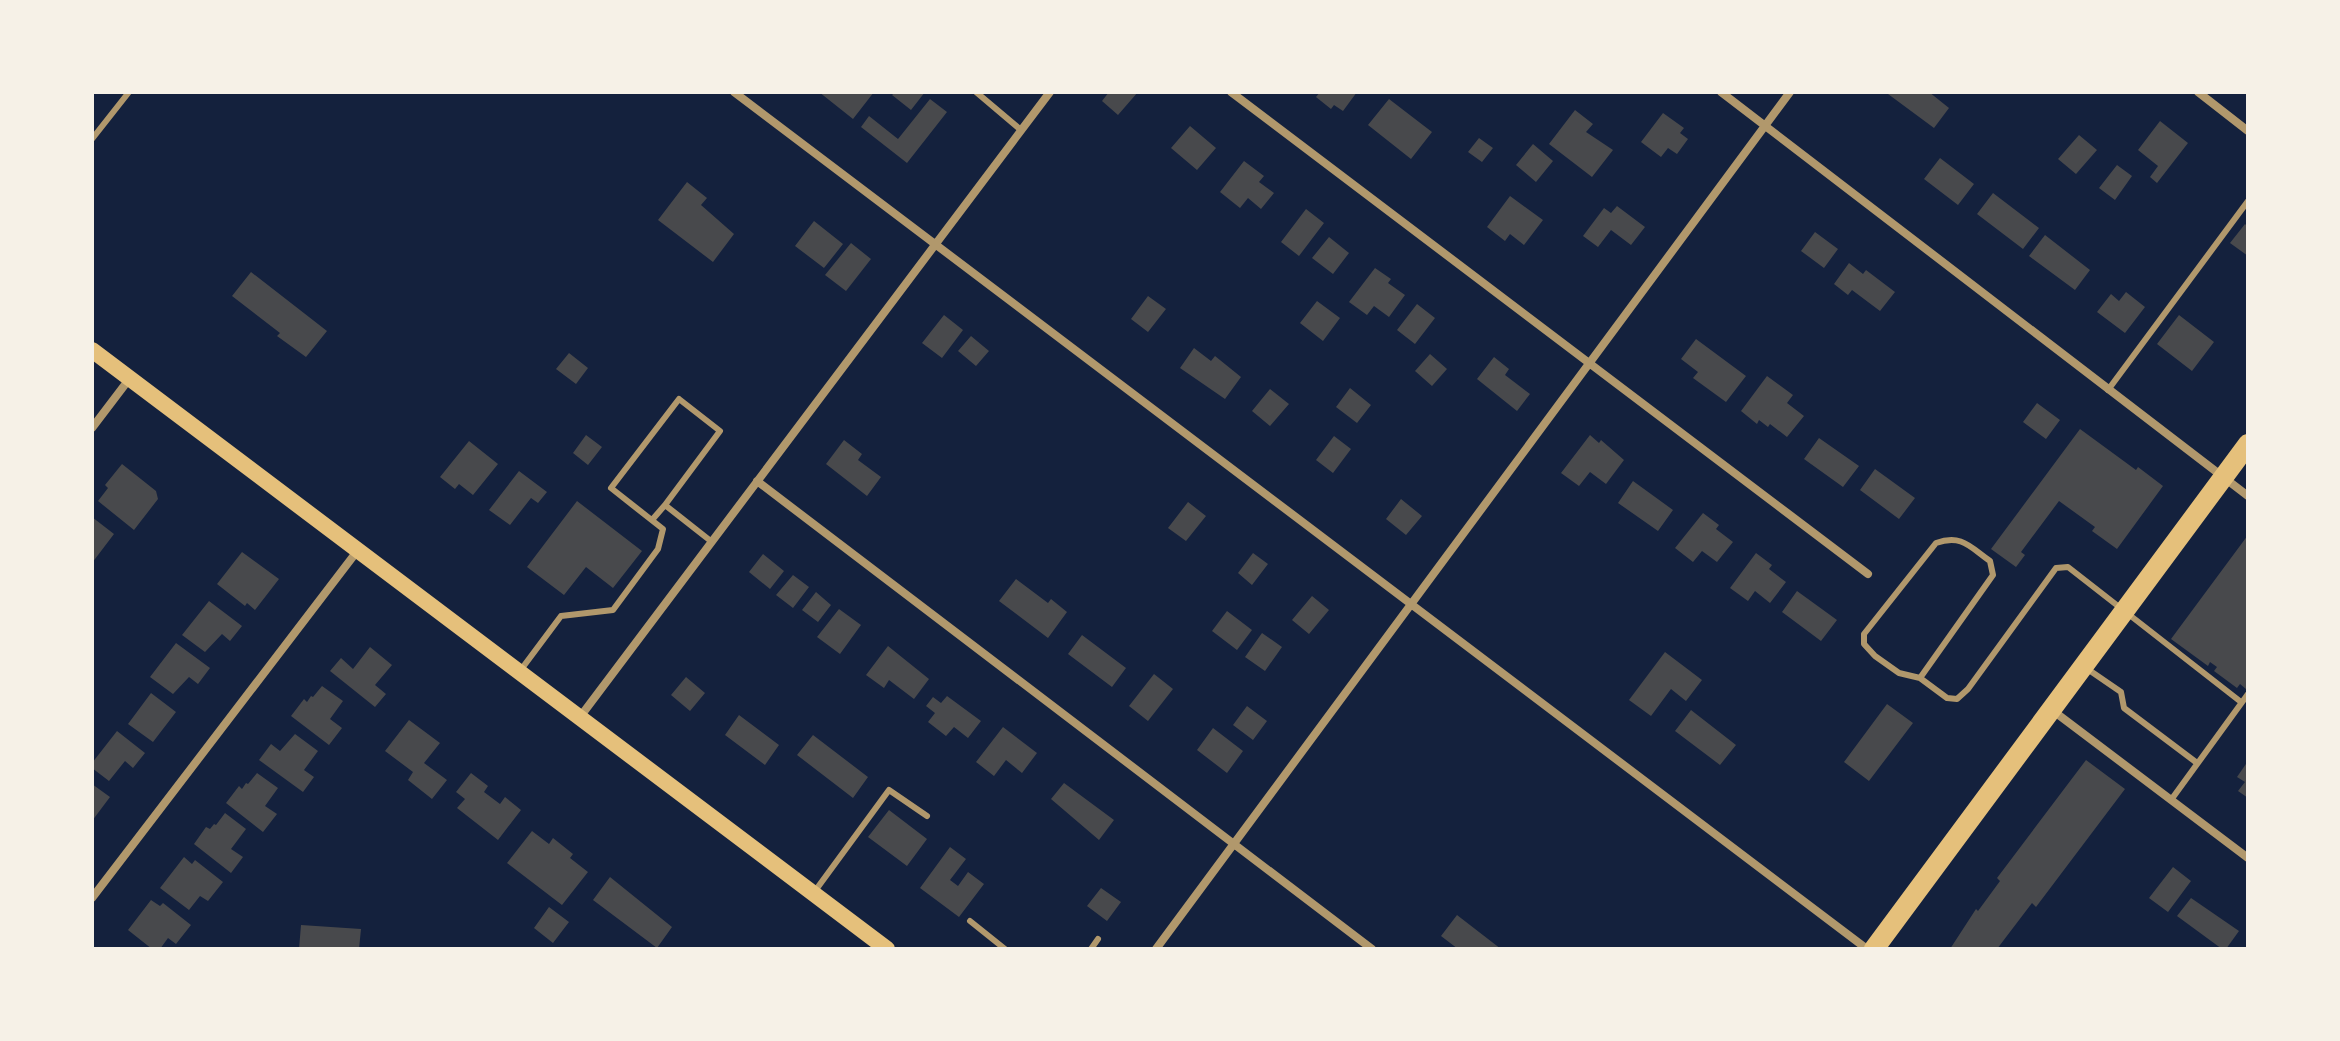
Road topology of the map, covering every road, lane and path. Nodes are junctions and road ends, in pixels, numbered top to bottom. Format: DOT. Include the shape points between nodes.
graph roads {
  1 [pos="129,92"];
  2 [pos="734,92"];
  3 [pos="976,92"];
  4 [pos="1050,92"];
  5 [pos="1231,92"];
  6 [pos="1721,92"];
  7 [pos="1790,92"];
  8 [pos="2198,92"];
  9 [pos="1765,125"];
  10 [pos="1021,130"];
  11 [pos="2248,131"];
  12 [pos="92,139"];
  13 [pos="2248,201"];
  14 [pos="935,245"];
  15 [pos="92,350"];
  16 [pos="1588,362"];
  17 [pos="130,378"];
  18 [pos="2108,390"];
  19 [pos="92,428"];
  20 [pos="2248,444"];
  21 [pos="2224,477"];
  22 [pos="757,481"];
  23 [pos="2248,496"];
  24 [pos="665,505"];
  25 [pos="652,520"];
  26 [pos="712,542"];
  27 [pos="358,550"];
  28 [pos="1868,574"];
  29 [pos="1410,604"];
  30 [pos="2123,612"];
  31 [pos="2083,666"];
  32 [pos="519,672"];
  33 [pos="1920,678"];
  34 [pos="2248,694"];
  35 [pos="2241,702"];
  36 [pos="2051,709"];
  37 [pos="580,717"];
  38 [pos="2197,763"];
  39 [pos="2171,800"];
  40 [pos="927,816"];
  41 [pos="1233,845"];
  42 [pos="2248,858"];
  43 [pos="813,894"];
  44 [pos="92,898"];
  45 [pos="970,921"];
  46 [pos="1098,939"];
  47 [pos="887,949"];
  48 [pos="1005,949"];
  49 [pos="1091,949"];
  50 [pos="1156,949"];
  51 [pos="1372,949"];
  52 [pos="1867,949"];
  53 [pos="1874,949"];
  1 -- 12 [label="lane"];
  2 -- 14 [label="street"];
  3 -- 10 [label="lane"];
  4 -- 10 [label="street"];
  5 -- 16 [label="street"];
  6 -- 9 [label="street"];
  7 -- 9 [label="street"];
  8 -- 11 [label="street"];
  9 -- 16 [label="street"];
  9 -- 18 [label="street"];
  10 -- 14 [label="street"];
  13 -- 18 [label="lane"];
  14 -- 22 [label="street"];
  14 -- 29 [label="street"];
  15 -- 17 [label="main road"];
  16 -- 28 [label="street"];
  16 -- 29 [label="street"];
  17 -- 19 [label="street"];
  17 -- 27 [label="main road"];
  18 -- 21 [label="street"];
  20 -- 21 [label="main road"];
  21 -- 23 [label="street"];
  21 -- 30 [label="main road"];
  22 -- 26 [label="street"];
  22 -- 41 [label="street"];
  24 -- 25 [label="lane"];
  24 -- 25 [label="lane" via="720,431 679,399 611,488"];
  24 -- 26 [label="lane"];
  25 -- 32 [label="lane" via="663,529 658,549 613,610 561,616"];
  26 -- 37 [label="street"];
  27 -- 32 [label="main road"];
  27 -- 44 [label="street"];
  29 -- 41 [label="street"];
  29 -- 52 [label="street"];
  30 -- 31 [label="main road"];
  30 -- 33 [label="lane" via="2068,567 2056,568 1957,699 1947,698"];
  30 -- 35 [label="lane"];
  31 -- 36 [label="main road"];
  31 -- 38 [label="lane" via="2121,692 2124,708"];
  32 -- 37 [label="main road"];
  33 -- 33 [label="lane" via="1899,673 1875,656 1864,644 1864,634 1936,543 1963,541 1990,561 1993,575"];
  34 -- 35 [label="lane"];
  35 -- 38 [label="lane"];
  36 -- 39 [label="street"];
  36 -- 53 [label="main road"];
  37 -- 43 [label="main road"];
  38 -- 39 [label="lane"];
  39 -- 42 [label="street"];
  40 -- 43 [label="lane" via="889,790"];
  41 -- 50 [label="street"];
  41 -- 51 [label="street"];
  43 -- 47 [label="main road"];
  45 -- 48 [label="lane"];
  46 -- 49 [label="lane"];
}
